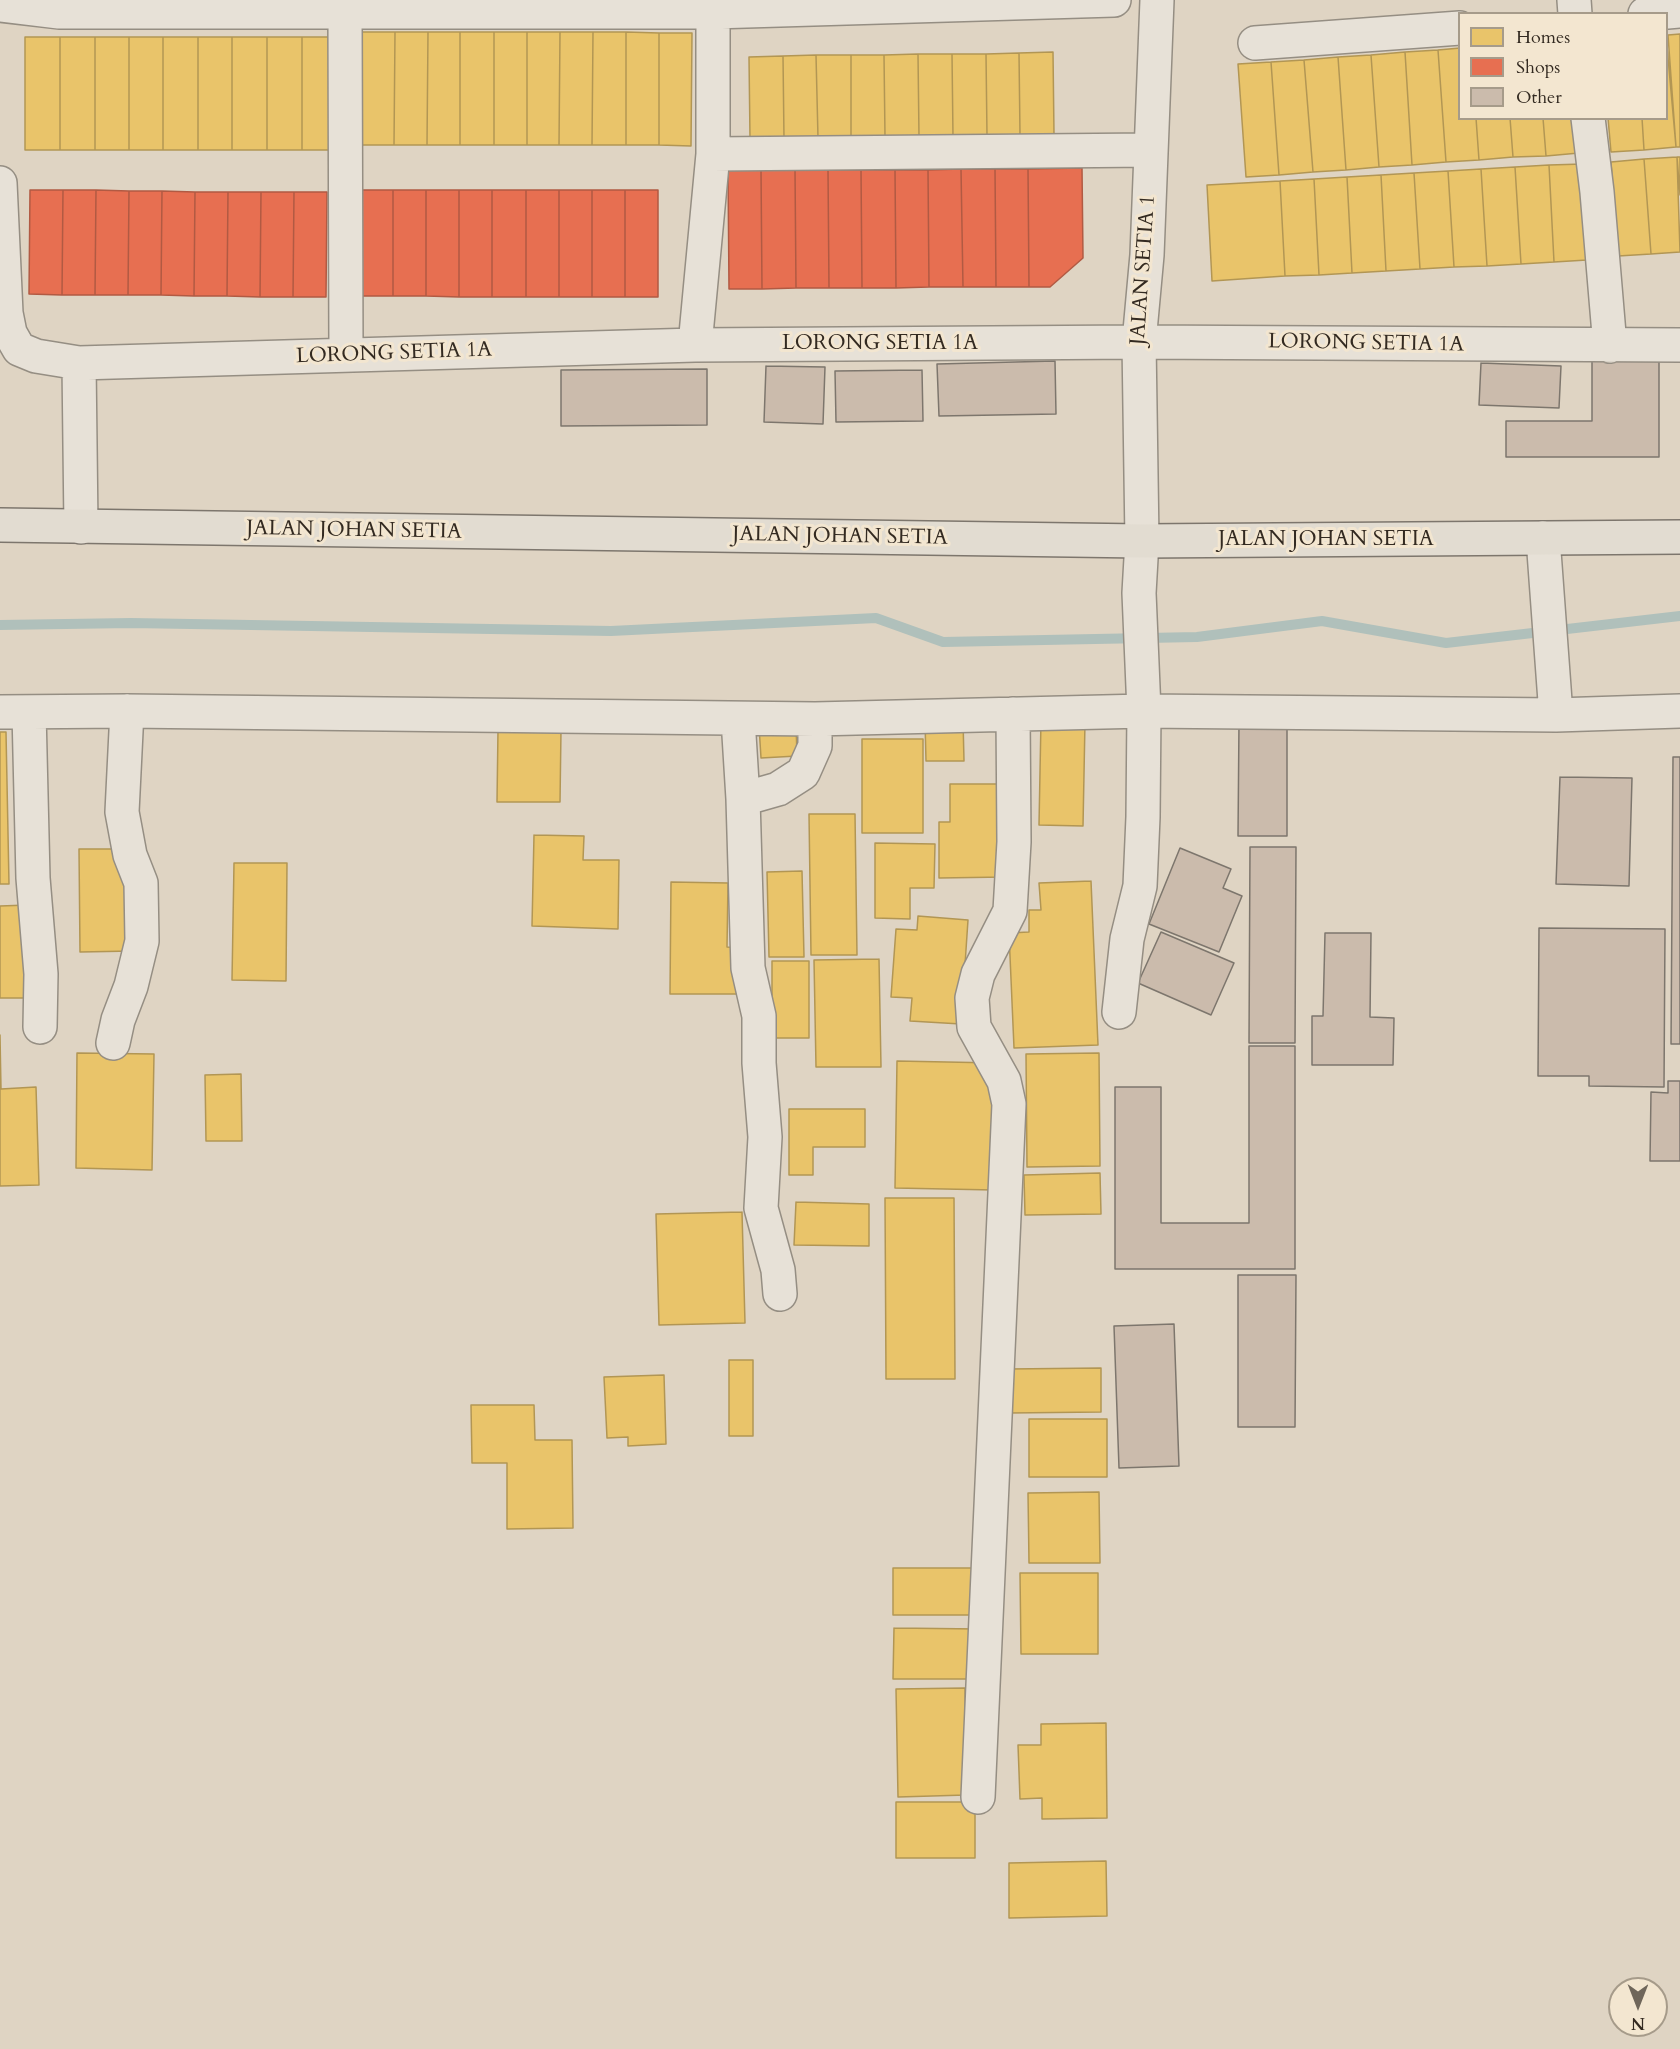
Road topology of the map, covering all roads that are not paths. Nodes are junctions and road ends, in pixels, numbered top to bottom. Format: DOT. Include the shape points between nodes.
graph roads {
  1 [pos="1114,0"];
  2 [pos="1157,0"];
  3 [pos="0,5"];
  4 [pos="529,6"];
  5 [pos="345,12"];
  6 [pos="713,12"];
  7 [pos="1458,28"];
  8 [pos="1255,43"];
  9 [pos="1588,120"];
  10 [pos="1151,150"];
  11 [pos="713,154"];
  12 [pos="0,183"];
  13 [pos="1139,342"];
  14 [pos="695,345"];
  15 [pos="1680,345"];
  16 [pos="1610,346"];
  17 [pos="10,350"];
  18 [pos="346,355"];
  19 [pos="79,363"];
  20 [pos="0,525"];
  21 [pos="81,527"];
  22 [pos="1680,537"];
  23 [pos="1543,538"];
  24 [pos="1142,541"];
  25 [pos="1143,700"];
  26 [pos="1554,703"];
  27 [pos="127,711"];
  28 [pos="1680,711"];
  29 [pos="14,712"];
  30 [pos="1013,714"];
  31 [pos="738,718"];
  32 [pos="815,718"];
  33 [pos="743,799"];
  34 [pos="1119,1012"];
  35 [pos="40,1027"];
  36 [pos="113,1043"];
  37 [pos="780,1294"];
  38 [pos="978,1797"];
  1 -- 6 [label="street"];
  2 -- 10 [label="street, JALAN SETIA 1"];
  3 -- 5 [label="street" via="59,12"];
  4 -- 5 [label="street"];
  4 -- 6 [label="street"];
  5 -- 18 [label="street"];
  6 -- 11 [label="street"];
  7 -- 8 [label="street"];
  9 -- 16 [label="street"];
  10 -- 11 [label="street"];
  10 -- 13 [label="street, JALAN SETIA 1"];
  11 -- 14 [label="street"];
  12 -- 17 [label="street, LORONG SETIA 1A"];
  13 -- 14 [label="street, LORONG SETIA 1A"];
  13 -- 16 [label="street, LORONG SETIA 1A"];
  13 -- 24 [label="street, JALAN SETIA 1"];
  14 -- 18 [label="street, LORONG SETIA 1A"];
  15 -- 16 [label="street, LORONG SETIA 1A"];
  17 -- 19 [label="street, LORONG SETIA 1A"];
  18 -- 19 [label="street, LORONG SETIA 1A"];
  19 -- 21 [label="street"];
  20 -- 21 [label="main road, JALAN JOHAN SETIA"];
  21 -- 24 [label="main road, JALAN JOHAN SETIA"];
  22 -- 23 [label="main road, JALAN JOHAN SETIA"];
  23 -- 24 [label="main road, JALAN JOHAN SETIA"];
  23 -- 26 [label="street"];
  24 -- 25 [label="street, JALAN SETIA 1" via="1139,593"];
  25 -- 26 [label="street"];
  25 -- 30 [label="street"];
  25 -- 34 [label="street, JALAN SETIA 1" via="1140,886 1127,939"];
  26 -- 28 [label="street"];
  27 -- 29 [label="street"];
  27 -- 31 [label="street"];
  27 -- 36 [label="street" via="122,812 130,855 141,883 142,941"];
  29 -- 35 [label="street" via="41,974"];
  30 -- 32 [label="street"];
  30 -- 38 [label="street" via="1010,911 978,974 972,998 974,1027 1004,1081 1009,1104"];
  31 -- 32 [label="street"];
  31 -- 33 [label="street"];
  32 -- 33 [label="street" via="815,746 803,773 778,789"];
  33 -- 37 [label="street" via="748,968 759,1016 765,1137 761,1208 778,1270"];
}
